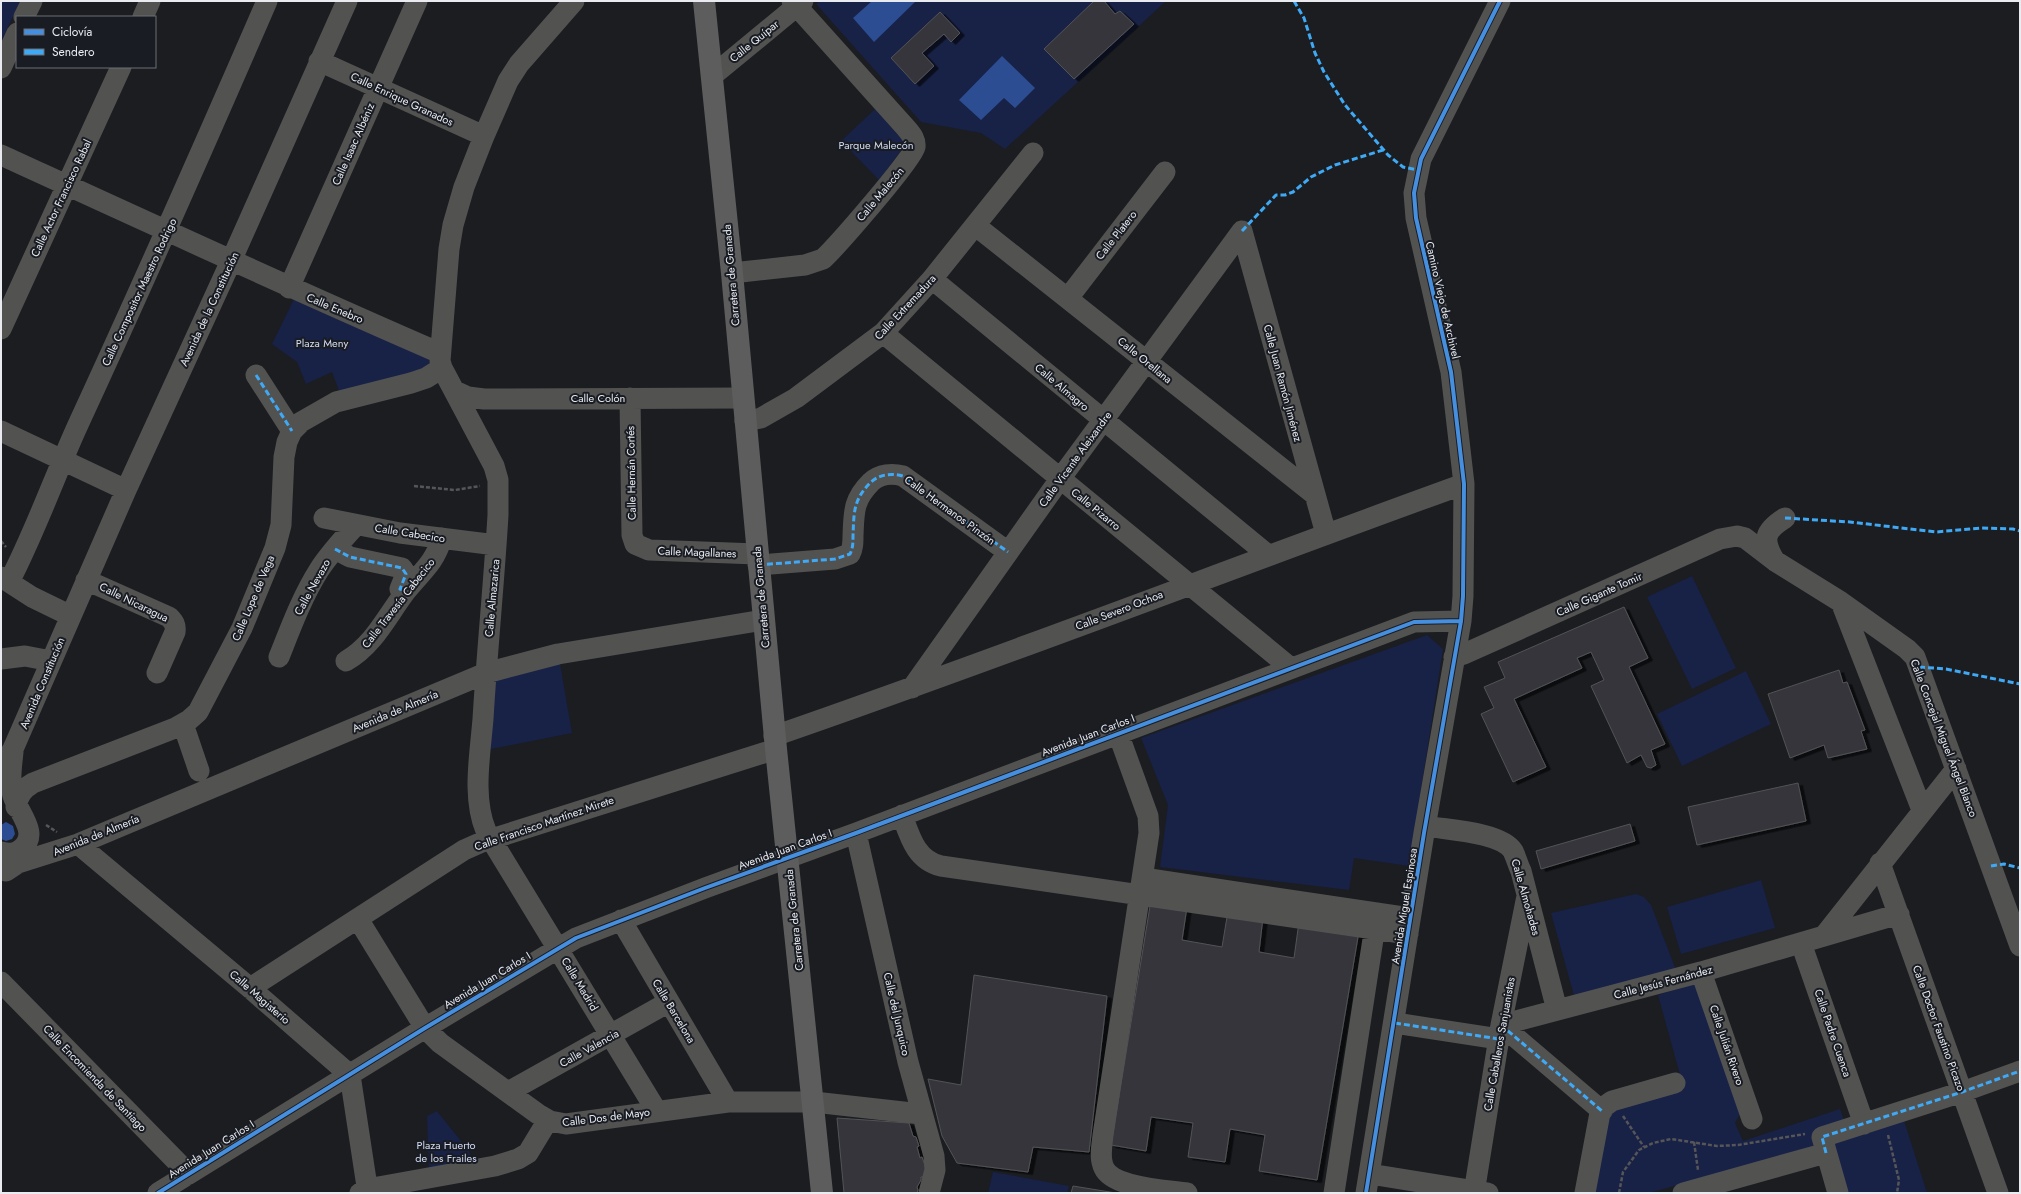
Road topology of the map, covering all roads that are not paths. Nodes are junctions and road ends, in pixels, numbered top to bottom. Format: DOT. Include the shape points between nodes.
graph roads {
  1 [pos="32,1"];
  2 [pos="150,1"];
  3 [pos="267,1"];
  4 [pos="417,1"];
  5 [pos="574,1"];
  6 [pos="704,1"];
  7 [pos="1500,1"];
  8 [pos="340,3"];
  9 [pos="797,3"];
  10 [pos="24,16"];
  11 [pos="143,16"];
  12 [pos="16,35"];
  13 [pos="319,61"];
  14 [pos="1,68"];
  15 [pos="121,68"];
  16 [pos="712,76"];
  17 [pos="378,88"];
  18 [pos="484,136"];
  19 [pos="1033,153"];
  20 [pos="1,155"];
  21 [pos="1165,172"];
  22 [pos="67,186"];
  23 [pos="976,226"];
  24 [pos="168,230"];
  25 [pos="1242,231"];
  26 [pos="231,261"];
  27 [pos="732,273"];
  28 [pos="932,279"];
  29 [pos="289,288"];
  30 [pos="1068,298"];
  31 [pos="1,329"];
  32 [pos="883,333"];
  33 [pos="441,361"];
  34 [pos="1145,362"];
  35 [pos="256,375"];
  36 [pos="455,391"];
  37 [pos="630,398"];
  38 [pos="743,398"];
  39 [pos="745,421"];
  40 [pos="1103,421"];
  41 [pos="1,431"];
  42 [pos="292,431"];
  43 [pos="63,459"];
  44 [pos="1060,479"];
  45 [pos="1464,484"];
  46 [pos="126,490"];
  47 [pos="1314,494"];
  48 [pos="324,518"];
  49 [pos="356,524"];
  50 [pos="1326,534"];
  51 [pos="1741,537"];
  52 [pos="442,538"];
  53 [pos="496,545"];
  54 [pos="638,546"];
  55 [pos="334,549"];
  56 [pos="1008,552"];
  57 [pos="1268,555"];
  58 [pos="757,560"];
  59 [pos="1775,561"];
  60 [pos="5,579"];
  61 [pos="86,580"];
  62 [pos="1188,584"];
  63 [pos="406,591"];
  64 [pos="1841,602"];
  65 [pos="70,616"];
  66 [pos="763,620"];
  67 [pos="1461,621"];
  68 [pos="279,657"];
  69 [pos="1454,657"];
  70 [pos="1,659"];
  71 [pos="51,661"];
  72 [pos="346,661"];
  73 [pos="1291,668"];
  74 [pos="157,673"];
  75 [pos="486,673"];
  76 [pos="912,688"];
  77 [pos="183,724"];
  78 [pos="1118,733"];
  79 [pos="775,742"];
  80 [pos="13,749"];
  81 [pos="1,768"];
  82 [pos="1956,769"];
  83 [pos="199,771"];
  84 [pos="10,808"];
  85 [pos="1922,810"];
  86 [pos="902,815"];
  87 [pos="1426,826"];
  88 [pos="856,833"];
  89 [pos="491,839"];
  90 [pos="78,844"];
  91 [pos="787,857"];
  92 [pos="1880,863"];
  93 [pos="6,866"];
  94 [pos="1142,886"];
  95 [pos="1527,896"];
  96 [pos="1899,914"];
  97 [pos="358,919"];
  98 [pos="621,920"];
  99 [pos="1376,921"];
  100 [pos="1409,926"];
  101 [pos="1824,936"];
  102 [pos="1801,943"];
  103 [pos="2020,946"];
  104 [pos="558,948"];
  105 [pos="1701,972"];
  106 [pos="1,982"];
  107 [pos="250,988"];
  108 [pos="669,1002"];
  109 [pos="1557,1010"];
  110 [pos="1395,1023"];
  111 [pos="424,1028"];
  112 [pos="1500,1032"];
  113 [pos="611,1036"];
  114 [pos="2020,1071"];
  115 [pos="350,1075"];
  116 [pos="1675,1083"];
  117 [pos="508,1092"];
  118 [pos="1962,1092"];
  119 [pos="728,1102"];
  120 [pos="814,1102"];
  121 [pos="1607,1106"];
  122 [pos="656,1110"];
  123 [pos="921,1114"];
  124 [pos="1752,1119"];
  125 [pos="548,1120"];
  126 [pos="1873,1121"];
  127 [pos="1824,1145"];
  128 [pos="188,1174"];
  129 [pos="1368,1183"];
  130 [pos="1692,1191"];
  131 [pos="365,1192"];
  132 [pos="1479,1192"];
  133 [pos="158,1193"];
  134 [pos="822,1193"];
  135 [pos="929,1193"];
  136 [pos="1187,1193"];
  137 [pos="1334,1193"];
  138 [pos="1585,1193"];
  139 [pos="1838,1193"];
  140 [pos="1998,1193"];
  1 -- 10 [label="street"];
  2 -- 11 [label="street"];
  3 -- 24 [label="street, Calle Compositor Maestro Rodrigo"];
  4 -- 17 [label="street, Calle Isaac Albéniz"];
  5 -- 18 [label="street" via="519,64 508,81"];
  6 -- 16 [label="main road, Carretera de Granada"];
  7 -- 45 [label="street, Camino Viejo de Archivel" via="1421,159 1414,193 1418,232 1451,372"];
  8 -- 13 [label="street, Avenida de la Constitución"];
  9 -- 16 [label="street, Calle Quípar"];
  9 -- 27 [label="street, Calle Malecón" via="906,128 914,140 915,147 900,170 823,259 805,265"];
  12 -- 14 [label="street"];
  13 -- 17 [label="street, Calle Enrique Granados"];
  13 -- 26 [label="street, Avenida de la Constitución"];
  15 -- 22 [label="street, Calle Actor Francisco Rabal"];
  16 -- 27 [label="main road, Carretera de Granada"];
  17 -- 18 [label="street, Calle Enrique Granados"];
  17 -- 29 [label="street, Calle Isaac Albéniz"];
  18 -- 33 [label="street" via="464,187 453,225"];
  19 -- 23 [label="street, Calle Extremadura"];
  20 -- 22 [label="street, Calle Enebro"];
  21 -- 30 [label="street, Calle Platero"];
  22 -- 24 [label="street, Calle Enebro"];
  22 -- 31 [label="street, Calle Actor Francisco Rabal"];
  23 -- 28 [label="street, Calle Extremadura"];
  23 -- 30 [label="street, Calle Orellana"];
  24 -- 26 [label="street, Calle Enebro"];
  24 -- 43 [label="street, Calle Compositor Maestro Rodrigo"];
  25 -- 34 [label="street, Calle Vicente Aleixandre"];
  25 -- 47 [label="street, Calle Juan Ramón Jiménez"];
  26 -- 29 [label="street, Calle Enebro"];
  26 -- 46 [label="street, Avenida de la Constitución"];
  27 -- 38 [label="main road, Carretera de Granada"];
  28 -- 32 [label="street, Calle Extremadura"];
  28 -- 40 [label="street, Calle Almagro"];
  29 -- 33 [label="street, Calle Enebro"];
  30 -- 34 [label="street, Calle Orellana"];
  32 -- 39 [label="street, Calle Extremadura" via="796,398 761,418"];
  32 -- 44 [label="street, Calle Pizarro"];
  33 -- 36 [label="street, Calle Almazarica"];
  33 -- 42 [label="street" via="426,378 336,402 301,422"];
  34 -- 40 [label="street, Calle Vicente Aleixandre"];
  34 -- 47 [label="street, Calle Orellana"];
  35 -- 42 [label="street"];
  36 -- 37 [label="street, Calle Colón" via="468,397 484,399"];
  36 -- 53 [label="street, Calle Almazarica" via="491,459 498,484"];
  37 -- 38 [label="street, Calle Colón"];
  37 -- 54 [label="street, Calle Hernán Cortés" via="632,535"];
  38 -- 39 [label="main road, Carretera de Granada"];
  39 -- 58 [label="main road, Carretera de Granada"];
  40 -- 44 [label="street, Calle Vicente Aleixandre"];
  40 -- 57 [label="street, Calle Almagro"];
  41 -- 43 [label="street"];
  42 -- 77 [label="street, Calle Lope de Vega" via="284,457 281,525 275,548 242,628 205,701 198,712"];
  43 -- 46 [label="street"];
  43 -- 60 [label="street, Calle Compositor Maestro Rodrigo" via="18,564"];
  44 -- 56 [label="street, Calle Vicente Aleixandre"];
  44 -- 62 [label="street, Calle Pizarro"];
  45 -- 50 [label="street, Calle Severo Ochoa"];
  45 -- 67 [label="street, Camino Viejo de Archivel" via="1465,559"];
  46 -- 61 [label="street, Avenida de la Constitución"];
  47 -- 50 [label="street, Calle Juan Ramón Jiménez"];
  48 -- 49 [label="street, Calle Cabecico"];
  49 -- 52 [label="street, Calle Cabecico"];
  49 -- 55 [label="street, Calle Nevazo"];
  50 -- 57 [label="street, Calle Severo Ochoa"];
  51 -- 59 [label="street, Calle Concejal Miguel Ángel Blanco"];
  51 -- 59 [label="street, Calle Gigante Tomir" via="1785,518 1775,524 1766,541"];
  51 -- 69 [label="street, Calle Gigante Tomir" via="1720,539"];
  52 -- 53 [label="street, Calle Cabecico"];
  52 -- 63 [label="street, Calle Travesía Cabecico" via="432,562"];
  53 -- 75 [label="street, Calle Almazarica"];
  54 -- 58 [label="street, Calle Magallanes" via="657,551"];
  55 -- 63 [label="street" via="350,557 402,568 406,574 400,589"];
  55 -- 68 [label="street, Calle Nevazo" via="300,605"];
  56 -- 58 [label="street, Calle Hermanos Pinzón" via="903,476 889,474 874,480 857,500 850,554 835,559"];
  56 -- 76 [label="street, Calle Vicente Aleixandre"];
  57 -- 62 [label="street, Calle Severo Ochoa"];
  58 -- 66 [label="main road, Carretera de Granada"];
  59 -- 64 [label="street, Calle Concejal Miguel Ángel Blanco"];
  60 -- 65 [label="street" via="32,597"];
  61 -- 65 [label="street, Avenida de la Constitución"];
  61 -- 74 [label="street, Calle Nicaragua" via="174,622 175,632"];
  62 -- 73 [label="street, Calle Pizarro"];
  62 -- 76 [label="street, Calle Severo Ochoa"];
  63 -- 72 [label="street, Calle Travesía Cabecico" via="369,644"];
  64 -- 82 [label="street, Calle Concejal Miguel Ángel Blanco" via="1915,657"];
  64 -- 85 [label="street"];
  65 -- 71 [label="street, Avenida Constitución"];
  66 -- 75 [label="street, Avenida de Almería" via="558,654"];
  66 -- 79 [label="main road, Carretera de Granada"];
  67 -- 69 [label="street, Avenida Miguel Espinosa"];
  67 -- 73 [label="street, Avenida Juan Carlos I" via="1414,622"];
  69 -- 87 [label="street, Avenida Miguel Espinosa"];
  70 -- 71 [label="street" via="25,656"];
  71 -- 80 [label="street, Avenida Constitución"];
  73 -- 78 [label="street, Avenida Juan Carlos I"];
  75 -- 89 [label="street, Calle Almazarica" via="478,807"];
  75 -- 90 [label="street, Avenida de Almería"];
  76 -- 79 [label="street, Calle Severo Ochoa"];
  77 -- 83 [label="street"];
  77 -- 84 [label="street, Calle Lope de Vega" via="33,783 24,789"];
  78 -- 86 [label="street, Avenida Juan Carlos I"];
  78 -- 94 [label="street" via="1149,824"];
  79 -- 89 [label="street, Calle Francisco Martínez Mirete"];
  79 -- 91 [label="main road, Carretera de Granada"];
  80 -- 81 [label="street"];
  80 -- 84 [label="street"];
  82 -- 85 [label="street"];
  82 -- 103 [label="street, Calle Concejal Miguel Ángel Blanco"];
  84 -- 93 [label="street" via="28,823 30,833 27,843"];
  85 -- 92 [label="street"];
  86 -- 88 [label="street, Avenida Juan Carlos I"];
  86 -- 94 [label="street" via="920,855 931,863"];
  87 -- 95 [label="street, Calle Almohades" via="1494,838 1504,843 1512,850"];
  87 -- 100 [label="street, Avenida Miguel Espinosa"];
  88 -- 91 [label="street, Avenida Juan Carlos I"];
  88 -- 123 [label="street, Calle del Junquico"];
  89 -- 97 [label="street, Calle Francisco Martínez Mirete" via="464,850"];
  89 -- 104 [label="street, Calle Madrid"];
  90 -- 93 [label="street, Avenida de Almería"];
  90 -- 107 [label="street, Calle Magisterio"];
  91 -- 98 [label="street, Avenida Juan Carlos I"];
  91 -- 120 [label="main road, Carretera de Granada"];
  92 -- 96 [label="street, Calle Doctor Faustino Picazo"];
  92 -- 101 [label="street"];
  94 -- 99 [label="street"];
  94 -- 136 [label="street" via="1101,1162 1110,1176 1121,1182"];
  95 -- 109 [label="street, Calle Almohades"];
  95 -- 112 [label="street, Calle Caballeros Sanjuanistas"];
  96 -- 101 [label="street, Calle Jesús Fernández"];
  96 -- 118 [label="street, Calle Doctor Faustino Picazo"];
  97 -- 107 [label="street, Calle Francisco Martínez Mirete"];
  97 -- 111 [label="street, Calle Dos de Mayo"];
  98 -- 104 [label="street, Avenida Juan Carlos I"];
  98 -- 108 [label="street, Calle Barcelona"];
  99 -- 100 [label="street"];
  99 -- 137 [label="street"];
  100 -- 110 [label="street, Avenida Miguel Espinosa"];
  101 -- 102 [label="street, Calle Jesús Fernández"];
  102 -- 105 [label="street, Calle Jesús Fernández"];
  102 -- 126 [label="street, Calle Padre Cuenca"];
  104 -- 111 [label="street, Avenida Juan Carlos I"];
  104 -- 113 [label="street, Calle Madrid"];
  105 -- 109 [label="street, Calle Jesús Fernández"];
  105 -- 124 [label="street, Calle Julián Rivero"];
  106 -- 128 [label="street, Calle Encomienda de Santiago"];
  107 -- 115 [label="street, Calle Magisterio"];
  108 -- 113 [label="street, Calle Valencia"];
  108 -- 119 [label="street, Calle Barcelona"];
  109 -- 112 [label="street, Calle Jesús Fernández"];
  110 -- 112 [label="street"];
  110 -- 129 [label="street, Avenida Miguel Espinosa"];
  111 -- 115 [label="street, Avenida Juan Carlos I"];
  111 -- 117 [label="street, Calle Dos de Mayo" via="440,1043"];
  112 -- 121 [label="street"];
  112 -- 132 [label="street, Calle Caballeros Sanjuanistas"];
  113 -- 117 [label="street, Calle Valencia"];
  113 -- 122 [label="street, Calle Madrid"];
  114 -- 118 [label="street"];
  115 -- 128 [label="street, Avenida Juan Carlos I"];
  115 -- 131 [label="street"];
  116 -- 121 [label="street"];
  117 -- 125 [label="street, Calle Dos de Mayo"];
  118 -- 126 [label="street"];
  118 -- 140 [label="street, Calle Doctor Faustino Picazo"];
  119 -- 120 [label="street, Calle Dos de Mayo"];
  119 -- 122 [label="street, Calle Dos de Mayo"];
  120 -- 123 [label="street, Calle Dos de Mayo"];
  120 -- 134 [label="main road, Carretera de Granada"];
  121 -- 138 [label="street"];
  122 -- 125 [label="street, Calle Dos de Mayo" via="566,1124"];
  123 -- 135 [label="street, Calle del Junquico" via="934,1156 935,1170"];
  125 -- 131 [label="street" via="528,1153 518,1159"];
  126 -- 127 [label="street"];
  127 -- 130 [label="street"];
  127 -- 139 [label="street"];
  128 -- 133 [label="street, Avenida Juan Carlos I"];
  129 -- 132 [label="street"];
}
